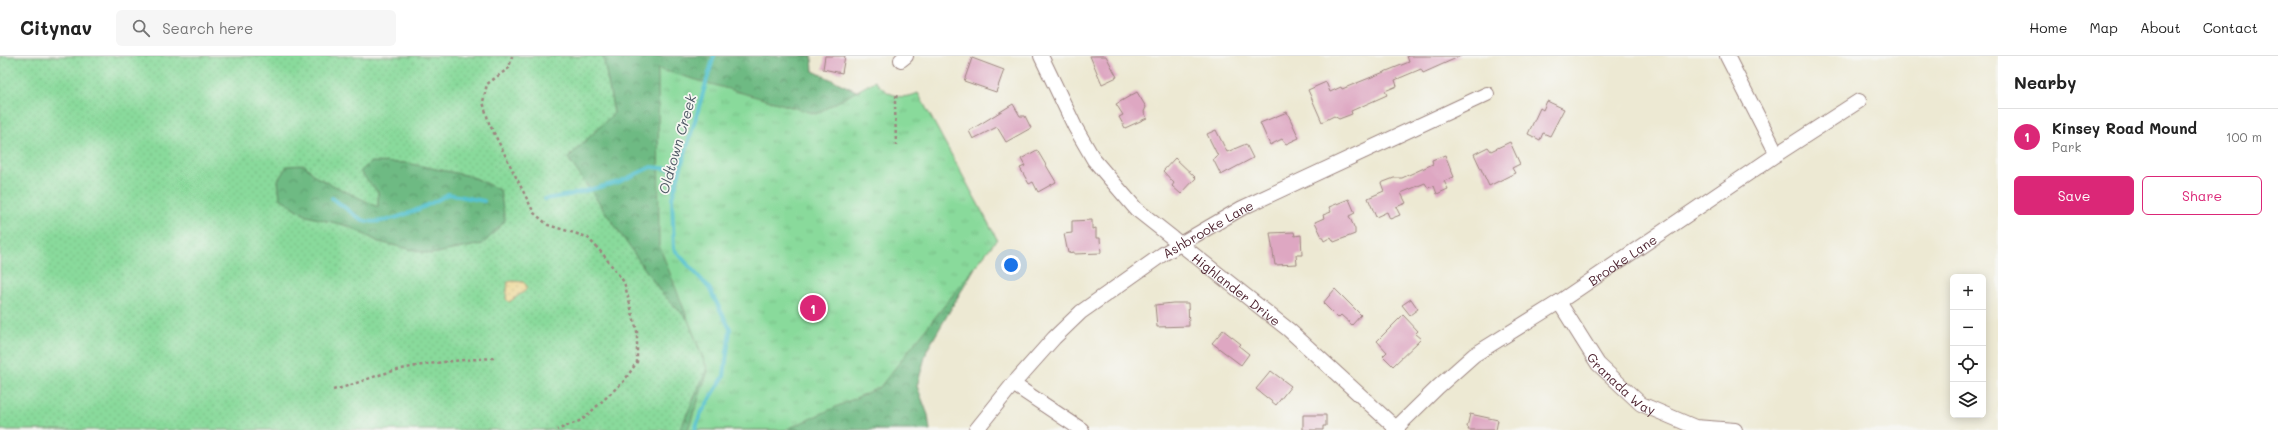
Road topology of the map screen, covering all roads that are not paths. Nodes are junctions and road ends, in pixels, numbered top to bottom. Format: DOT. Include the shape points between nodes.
graph roads {
  1 [pos="1041,56"];
  2 [pos="1727,56"];
  3 [pos="1487,94"];
  4 [pos="1859,101"];
  5 [pos="1777,154"];
  6 [pos="1179,244"];
  7 [pos="1558,302"];
  8 [pos="1013,384"];
  9 [pos="1396,429"];
  10 [pos="976,430"];
  11 [pos="1082,430"];
  12 [pos="1735,430"];
  1 -- 6 [label="street, Highlander Drive" via="1094,160 1136,209"];
  2 -- 5 [label="street"];
  3 -- 6 [label="street, Ashbrooke Lane" via="1256,201"];
  4 -- 5 [label="street, Brooke Lane"];
  5 -- 7 [label="street, Brooke Lane"];
  6 -- 8 [label="street, Ashbrooke Lane" via="1081,312"];
  6 -- 9 [label="street, Highlander Drive" via="1289,330"];
  7 -- 9 [label="street, Brooke Lane" via="1474,356"];
  7 -- 12 [label="street, Granada Way" via="1598,364 1641,404 1695,427"];
  8 -- 10 [label="street, Ashbrooke Lane"];
  8 -- 11 [label="street"];
}
